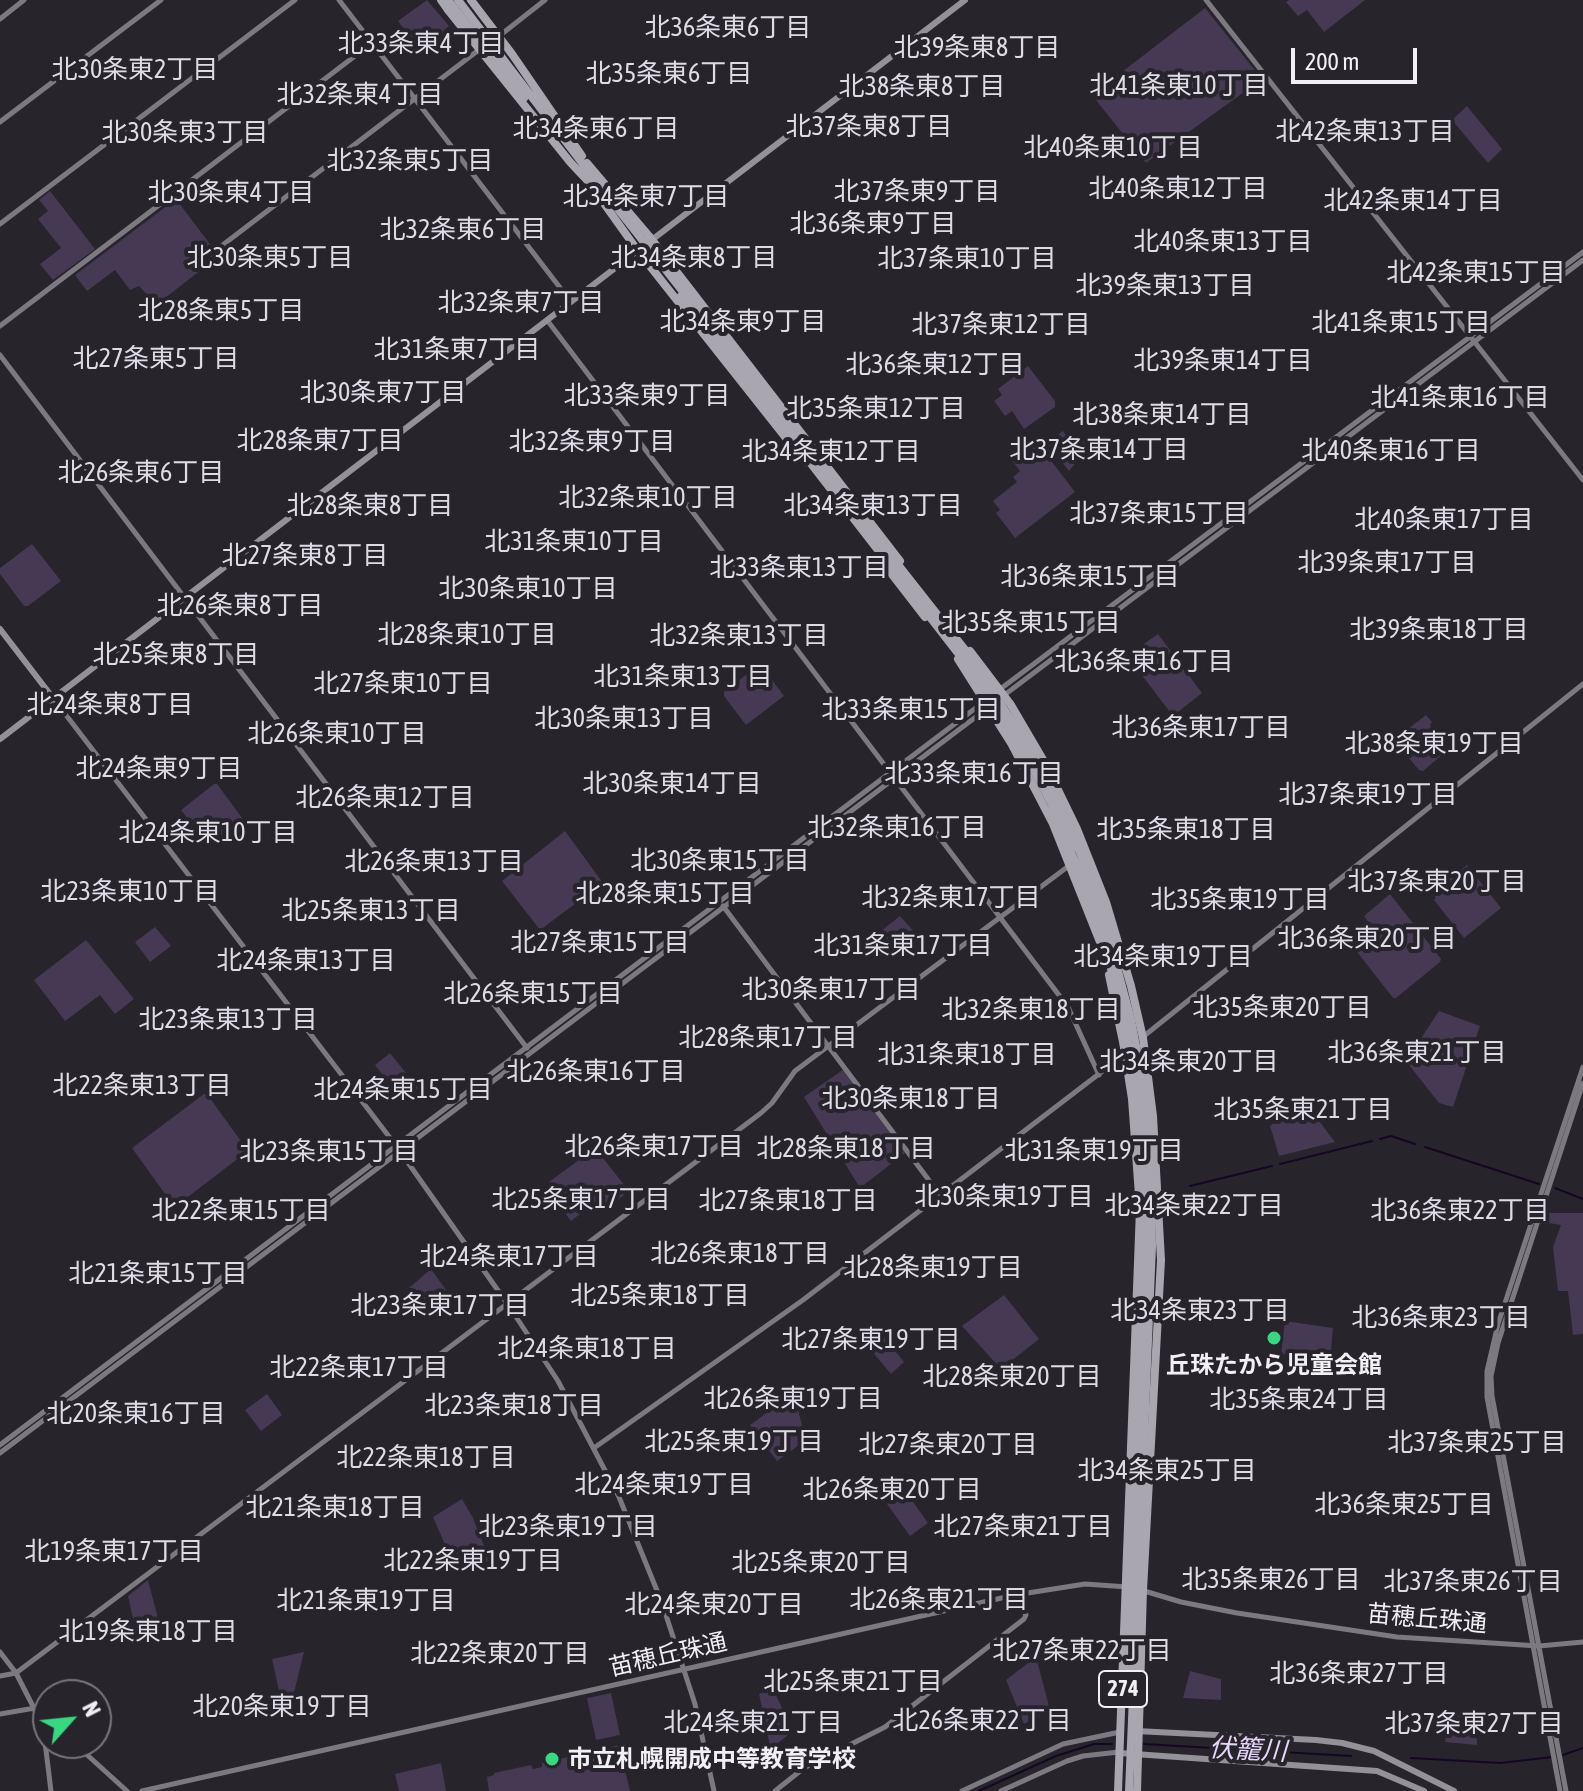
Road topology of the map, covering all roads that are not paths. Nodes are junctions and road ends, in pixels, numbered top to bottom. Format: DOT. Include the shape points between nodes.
graph roads {
  1 [pos="24,0"];
  2 [pos="161,0"];
  3 [pos="295,0"];
  4 [pos="339,0"];
  5 [pos="441,0"];
  6 [pos="471,0"];
  7 [pos="545,0"];
  8 [pos="965,0"];
  9 [pos="1206,0"];
  10 [pos="453,2"];
  11 [pos="0,19"];
  12 [pos="493,41"];
  13 [pos="372,43"];
  14 [pos="485,46"];
  15 [pos="415,99"];
  16 [pos="0,122"];
  17 [pos="599,185"];
  18 [pos="0,224"];
  19 [pos="652,240"];
  20 [pos="220,247"];
  21 [pos="638,251"];
  22 [pos="1583,252"];
  23 [pos="1583,260"];
  24 [pos="571,302"];
  25 [pos="547,320"];
  26 [pos="0,326"];
  27 [pos="1473,340"];
  28 [pos="0,355"];
  29 [pos="1583,480"];
  30 [pos="184,598"];
  31 [pos="0,629"];
  32 [pos="1583,684"];
  33 [pos="1002,692"];
  34 [pos="53,698"];
  35 [pos="987,704"];
  36 [pos="0,739"];
  37 [pos="893,776"];
  38 [pos="1071,865"];
  39 [pos="722,905"];
  40 [pos="1000,917"];
  41 [pos="1143,1038"];
  42 [pos="829,1047"];
  43 [pos="529,1051"];
  44 [pos="1125,1054"];
  45 [pos="1583,1067"];
  46 [pos="1099,1075"];
  47 [pos="1583,1083"];
  48 [pos="399,1150"];
  49 [pos="940,1195"];
  50 [pos="508,1304"];
  51 [pos="0,1445"];
  52 [pos="594,1448"];
  53 [pos="0,1453"];
  54 [pos="1125,1586"];
  55 [pos="1143,1590"];
  56 [pos="1015,1595"];
  57 [pos="1583,1642"];
  58 [pos="1536,1646"];
  59 [pos="0,1652"];
  60 [pos="686,1670"];
  61 [pos="16,1673"];
  62 [pos="0,1676"];
  63 [pos="32,1702"];
  64 [pos="32,1709"];
  65 [pos="0,1714"];
  66 [pos="1140,1731"];
  67 [pos="1120,1732"];
  68 [pos="1120,1753"];
  69 [pos="1139,1754"];
  70 [pos="48,1759"];
  71 [pos="92,1759"];
  72 [pos="51,1791"];
  73 [pos="127,1791"];
  74 [pos="142,1791"];
  75 [pos="714,1791"];
  76 [pos="775,1791"];
  77 [pos="962,1791"];
  78 [pos="1001,1791"];
  79 [pos="1124,1791"];
  80 [pos="1138,1791"];
  81 [pos="1424,1791"];
  82 [pos="1454,1791"];
  83 [pos="1563,1791"];
  1 -- 11 [label="street"];
  2 -- 16 [label="street"];
  3 -- 18 [label="street"];
  4 -- 13 [label="street"];
  5 -- 10 [label="highway"];
  6 -- 17 [label="highway, bridge"];
  7 -- 12 [label="street"];
  8 -- 19 [label="main road"];
  9 -- 27 [label="street"];
  10 -- 12 [label="highway, 274"];
  10 -- 14 [label="highway, 274"];
  10 -- 17 [label="highway, bridge"];
  10 -- 79 [label="highway, bridge" via="978,679 1051,803 1096,913 1135,1073 1146,1205"];
  12 -- 14 [label="street"];
  12 -- 19 [label="highway, 274"];
  13 -- 15 [label="street"];
  13 -- 26 [label="street"];
  14 -- 15 [label="street"];
  14 -- 21 [label="highway, 274"];
  15 -- 20 [label="street"];
  15 -- 24 [label="street"];
  17 -- 79 [label="highway, bridge" via="983,675 1056,800 1102,911 1141,1072 1151,1192"];
  19 -- 21 [label="main road"];
  19 -- 33 [label="highway, 274"];
  21 -- 24 [label="main road"];
  21 -- 35 [label="highway, 274" via="951,649"];
  22 -- 27 [label="street"];
  23 -- 27 [label="street"];
  24 -- 25 [label="main road"];
  25 -- 30 [label="main road"];
  25 -- 37 [label="street"];
  27 -- 29 [label="street"];
  27 -- 33 [label="street"];
  28 -- 30 [label="street"];
  30 -- 34 [label="main road"];
  30 -- 43 [label="street"];
  31 -- 34 [label="main road"];
  32 -- 41 [label="street"];
  33 -- 35 [label="street"];
  33 -- 41 [label="highway, 274" via="1045,763 1086,851 1106,902"];
  34 -- 36 [label="main road"];
  34 -- 48 [label="street"];
  35 -- 37 [label="street"];
  35 -- 38 [label="highway, 274"];
  37 -- 39 [label="street"];
  37 -- 40 [label="street"];
  38 -- 40 [label="street"];
  38 -- 44 [label="highway, 274" via="1098,936"];
  39 -- 42 [label="street"];
  39 -- 43 [label="street"];
  40 -- 42 [label="street"];
  40 -- 46 [label="street" via="1068,1007"];
  41 -- 44 [label="street"];
  41 -- 55 [label="highway, 274" via="1161,1260"];
  42 -- 49 [label="street"];
  42 -- 50 [label="street" via="795,1071 761,1113"];
  43 -- 48 [label="street"];
  44 -- 46 [label="street"];
  44 -- 54 [label="highway, 274" via="1140,1209"];
  45 -- 58 [label="street" via="1487,1371 1487,1397"];
  46 -- 49 [label="street"];
  47 -- 58 [label="street" via="1491,1376"];
  48 -- 50 [label="street"];
  48 -- 51 [label="street"];
  48 -- 53 [label="street"];
  49 -- 52 [label="street" via="727,1356"];
  50 -- 52 [label="street"];
  50 -- 61 [label="street"];
  52 -- 60 [label="street" via="640,1546"];
  54 -- 55 [label="street, 苗穂丘珠通"];
  54 -- 56 [label="street, 苗穂丘珠通" via="1085,1584"];
  54 -- 67 [label="highway, 274"];
  55 -- 58 [label="street, 苗穂丘珠通" via="1237,1613 1373,1634"];
  55 -- 66 [label="highway, 274"];
  56 -- 60 [label="street, 苗穂丘珠通"];
  56 -- 76 [label="street" via="1024,1619 885,1727 804,1768"];
  57 -- 58 [label="street, 苗穂丘珠通"];
  58 -- 83 [label="street"];
  59 -- 61 [label="street"];
  60 -- 74 [label="street, 苗穂丘珠通"];
  60 -- 75 [label="street"];
  61 -- 62 [label="street"];
  61 -- 63 [label="street"];
  64 -- 65 [label="street"];
  66 -- 67 [label="main road"];
  66 -- 69 [label="highway, 274"];
  66 -- 82 [label="main road" via="1342,1743 1374,1751"];
  67 -- 68 [label="highway, 274"];
  67 -- 77 [label="street" via="1063,1744"];
  68 -- 69 [label="main road"];
  68 -- 78 [label="street" via="1067,1761"];
  68 -- 79 [label="highway, 274"];
  69 -- 80 [label="highway, 274"];
  69 -- 81 [label="main road" via="1377,1771"];
  70 -- 72 [label="street"];
  71 -- 73 [label="street"];
}
